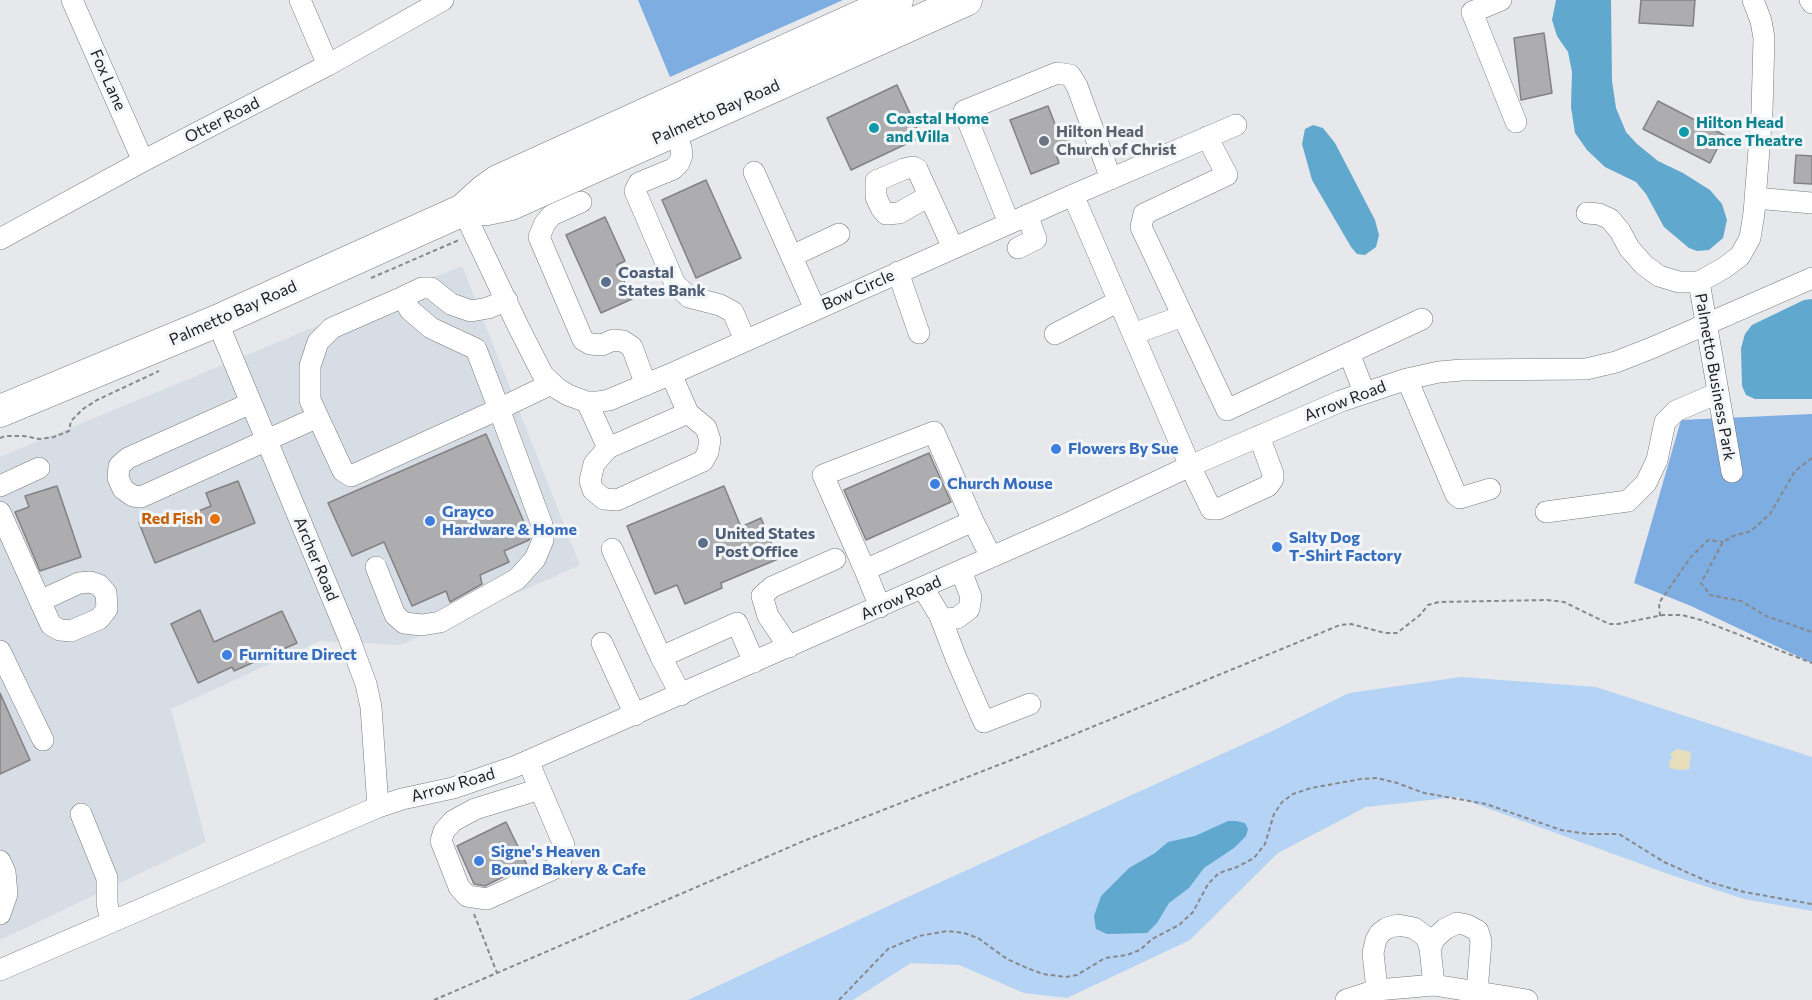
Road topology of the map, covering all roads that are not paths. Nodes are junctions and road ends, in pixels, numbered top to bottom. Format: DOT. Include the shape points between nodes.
graph roads {
  1 [pos="72,0"];
  2 [pos="300,0"];
  3 [pos="443,0"];
  4 [pos="897,0"];
  5 [pos="966,0"];
  6 [pos="1501,0"];
  7 [pos="1753,0"];
  8 [pos="328,65"];
  9 [pos="1516,122"];
  10 [pos="1236,125"];
  11 [pos="674,131"];
  12 [pos="1207,137"];
  13 [pos="144,161"];
  14 [pos="754,172"];
  15 [pos="1111,179"];
  16 [pos="1073,195"];
  17 [pos="929,196"];
  18 [pos="1755,198"];
  19 [pos="581,202"];
  20 [pos="1812,203"];
  21 [pos="464,210"];
  22 [pos="1587,213"];
  23 [pos="1018,219"];
  24 [pos="839,234"];
  25 [pos="0,239"];
  26 [pos="953,248"];
  27 [pos="1018,248"];
  28 [pos="792,256"];
  29 [pos="898,272"];
  30 [pos="1812,278"];
  31 [pos="1699,282"];
  32 [pos="404,297"];
  33 [pos="507,300"];
  34 [pos="1119,301"];
  35 [pos="815,309"];
  36 [pos="1183,316"];
  37 [pos="1422,319"];
  38 [pos="217,321"];
  39 [pos="1706,325"];
  40 [pos="919,333"];
  41 [pos="1055,334"];
  42 [pos="1133,334"];
  43 [pos="745,340"];
  44 [pos="1350,353"];
  45 [pos="671,374"];
  46 [pos="1407,379"];
  47 [pos="552,384"];
  48 [pos="646,385"];
  49 [pos="1364,392"];
  50 [pos="1718,393"];
  51 [pos="587,402"];
  52 [pos="251,403"];
  53 [pos="499,409"];
  54 [pos="0,411"];
  55 [pos="688,414"];
  56 [pos="318,417"];
  57 [pos="1259,436"];
  58 [pos="267,440"];
  59 [pos="608,448"];
  60 [pos="1190,466"];
  61 [pos="39,468"];
  62 [pos="1731,472"];
  63 [pos="0,486"];
  64 [pos="1490,489"];
  65 [pos="0,512"];
  66 [pos="1546,512"];
  67 [pos="974,521"];
  68 [pos="612,549"];
  69 [pos="991,557"];
  70 [pos="836,559"];
  71 [pos="375,567"];
  72 [pos="865,570"];
  73 [pos="961,571"];
  74 [pos="923,588"];
  75 [pos="40,601"];
  76 [pos="880,607"];
  77 [pos="940,616"];
  78 [pos="602,643"];
  79 [pos="789,647"];
  80 [pos="0,651"];
  81 [pos="661,657"];
  82 [pos="754,662"];
  83 [pos="681,695"];
  84 [pos="1030,704"];
  85 [pos="635,715"];
  86 [pos="43,740"];
  87 [pos="528,760"];
  88 [pos="466,783"];
  89 [pos="540,789"];
  90 [pos="378,807"];
  91 [pos="475,809"];
  92 [pos="81,814"];
  93 [pos="0,861"];
  94 [pos="0,914"];
  95 [pos="111,922"];
  96 [pos="1430,948"];
  97 [pos="0,970"];
  98 [pos="1434,986"];
  99 [pos="1377,990"];
  100 [pos="1477,992"];
  101 [pos="1346,1000"];
  102 [pos="1527,1000"];
  1 -- 13 [label="street, Fox Lane"];
  2 -- 8 [label="street"];
  3 -- 8 [label="street, Otter Road"];
  4 -- 21 [label="highway, Palmetto Bay Road" via="498,181"];
  5 -- 11 [label="highway, Palmetto Bay Road"];
  6 -- 9 [label="street" via="1473,12"];
  7 -- 18 [label="street, Palmetto Business Park" via="1764,38"];
  8 -- 13 [label="street, Otter Road"];
  10 -- 12 [label="street, Bow Circle"];
  11 -- 21 [label="highway, Palmetto Bay Road" via="511,204"];
  11 -- 43 [label="street" via="681,148 679,163 639,183 635,191 675,284 689,297 733,312"];
  12 -- 15 [label="street, Bow Circle"];
  12 -- 36 [label="street" via="1227,175 1144,214 1141,227"];
  13 -- 25 [label="street, Otter Road"];
  14 -- 28 [label="street"];
  15 -- 16 [label="street, Bow Circle"];
  15 -- 23 [label="street" via="1070,75 1057,73 964,111"];
  16 -- 23 [label="street, Bow Circle"];
  16 -- 34 [label="street"];
  17 -- 26 [label="street"];
  18 -- 20 [label="street"];
  18 -- 31 [label="street, Palmetto Business Park" via="1749,238 1740,256"];
  19 -- 48 [label="street" via="552,215 539,237 583,340 602,345 623,341 632,347"];
  21 -- 33 [label="street"];
  21 -- 38 [label="highway, Palmetto Bay Road"];
  22 -- 31 [label="street, Palmetto Business Park" via="1610,219 1644,266 1659,276"];
  23 -- 26 [label="street, Bow Circle"];
  23 -- 27 [label="street" via="1036,240"];
  24 -- 28 [label="street"];
  26 -- 29 [label="street, Bow Circle"];
  28 -- 35 [label="street"];
  29 -- 35 [label="street, Bow Circle"];
  29 -- 40 [label="street"];
  30 -- 39 [label="street, Arrow Road"];
  31 -- 39 [label="street, Palmetto Business Park"];
  32 -- 33 [label="street" via="431,288 451,304 471,311"];
  32 -- 53 [label="street" via="410,310 431,328 476,349"];
  32 -- 56 [label="street" via="332,328 318,342 310,366 310,400"];
  33 -- 47 [label="street" via="538,365"];
  34 -- 41 [label="street"];
  34 -- 42 [label="street"];
  35 -- 43 [label="street, Bow Circle"];
  36 -- 42 [label="street"];
  36 -- 44 [label="street" via="1227,410"];
  37 -- 44 [label="street"];
  38 -- 52 [label="street, Archer Road"];
  38 -- 54 [label="highway, Palmetto Bay Road"];
  39 -- 46 [label="street, Arrow Road" via="1616,362 1586,369 1462,370"];
  39 -- 50 [label="street, Palmetto Business Park"];
  42 -- 60 [label="street"];
  43 -- 45 [label="street, Bow Circle"];
  44 -- 49 [label="street"];
  45 -- 48 [label="street, Bow Circle"];
  45 -- 55 [label="street"];
  46 -- 49 [label="street, Arrow Road"];
  46 -- 64 [label="street" via="1456,495 1460,498"];
  47 -- 51 [label="street"];
  47 -- 53 [label="street"];
  48 -- 51 [label="street, Bow Circle" via="609,400"];
  49 -- 57 [label="street, Arrow Road"];
  50 -- 62 [label="street, Palmetto Business Park"];
  50 -- 66 [label="street" via="1676,411 1665,422 1657,460 1646,483 1628,501"];
  51 -- 59 [label="street"];
  52 -- 58 [label="street, Archer Road"];
  52 -- 58 [label="street" via="128,458 119,466 118,478 123,489 141,497"];
  53 -- 56 [label="street" via="351,476 343,471"];
  53 -- 71 [label="street" via="542,525 543,540 535,559 518,579 440,622 422,625 404,623 395,615"];
  55 -- 59 [label="street"];
  55 -- 59 [label="street" via="706,428 710,440 703,461 617,500 604,499 593,490 590,481 594,464"];
  56 -- 58 [label="street"];
  57 -- 60 [label="street, Arrow Road"];
  57 -- 60 [label="street" via="1273,479 1268,486 1218,508 1211,509"];
  58 -- 90 [label="street, Archer Road" via="366,684"];
  60 -- 69 [label="street, Arrow Road"];
  61 -- 63 [label="street"];
  65 -- 75 [label="street"];
  67 -- 69 [label="street"];
  67 -- 72 [label="street"];
  67 -- 72 [label="street" via="934,432 823,475"];
  68 -- 81 [label="street"];
  69 -- 73 [label="street, Arrow Road"];
  70 -- 79 [label="street" via="772,587 762,596 768,616"];
  72 -- 76 [label="street"];
  73 -- 74 [label="street, Arrow Road"];
  73 -- 77 [label="street" via="971,597 969,609 957,618"];
  74 -- 76 [label="street, Arrow Road"];
  74 -- 77 [label="street"];
  76 -- 79 [label="street, Arrow Road"];
  77 -- 84 [label="street" via="984,722"];
  78 -- 85 [label="street"];
  79 -- 82 [label="street, Arrow Road"];
  80 -- 86 [label="street"];
  81 -- 82 [label="street" via="737,623"];
  81 -- 83 [label="street"];
  82 -- 83 [label="street, Arrow Road"];
  83 -- 85 [label="street, Arrow Road"];
  85 -- 87 [label="street, Arrow Road"];
  87 -- 88 [label="street, Arrow Road"];
  87 -- 89 [label="street"];
  88 -- 90 [label="street, Arrow Road"];
  88 -- 91 [label="street"];
  89 -- 91 [label="street"];
  89 -- 91 [label="street" via="564,845 560,866 487,899 467,896 459,887 441,841 453,821"];
  90 -- 95 [label="street, Arrow Road"];
  92 -- 95 [label="street" via="107,878 106,903"];
  93 -- 94 [label="street" via="7,894"];
  95 -- 97 [label="street, Arrow Road"];
  96 -- 98 [label="street"];
  96 -- 99 [label="street" via="1426,937 1414,928 1398,925 1380,933 1373,953"];
  96 -- 100 [label="street" via="1445,928 1457,923 1478,931 1481,941"];
  98 -- 99 [label="street"];
  98 -- 100 [label="street"];
  99 -- 101 [label="street"];
  100 -- 102 [label="street"];
}
